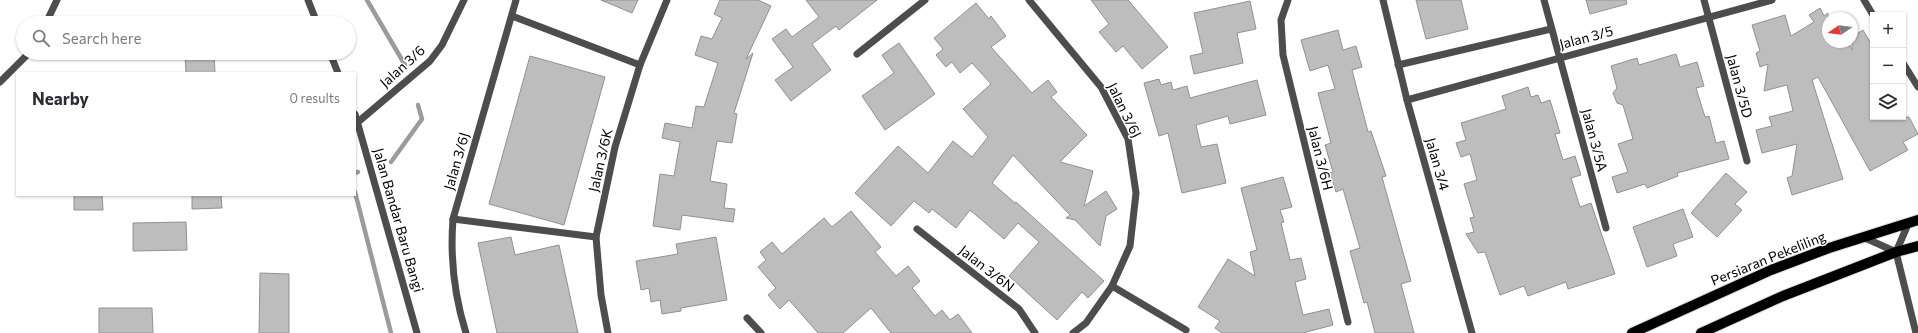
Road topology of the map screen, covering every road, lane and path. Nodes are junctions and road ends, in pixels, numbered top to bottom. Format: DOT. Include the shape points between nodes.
graph roads {
  1 [pos="57,0"];
  2 [pos="308,0"];
  3 [pos="464,0"];
  4 [pos="516,0"];
  5 [pos="667,0"];
  6 [pos="925,0"];
  7 [pos="1029,0"];
  8 [pos="1288,0"];
  9 [pos="1383,0"];
  10 [pos="1544,0"];
  11 [pos="1704,0"];
  12 [pos="1772,0"];
  13 [pos="1864,0"];
  14 [pos="1871,12"];
  15 [pos="49,16"];
  16 [pos="314,16"];
  17 [pos="512,16"];
  18 [pos="1709,18"];
  19 [pos="1551,29"];
  20 [pos="857,54"];
  21 [pos="1559,58"];
  22 [pos="23,60"];
  23 [pos="333,60"];
  24 [pos="640,65"];
  25 [pos="1398,65"];
  26 [pos="1906,68"];
  27 [pos="338,72"];
  28 [pos="0,82"];
  29 [pos="1918,87"];
  30 [pos="1407,100"];
  31 [pos="356,117"];
  32 [pos="358,122"];
  33 [pos="1746,161"];
  34 [pos="453,219"];
  35 [pos="1914,221"];
  36 [pos="1606,228"];
  37 [pos="917,229"];
  38 [pos="596,237"];
  39 [pos="1863,237"];
  40 [pos="1918,246"];
  41 [pos="1896,252"];
  42 [pos="1112,286"];
  43 [pos="747,318"];
  44 [pos="1348,322"];
  45 [pos="1186,330"];
  46 [pos="417,333"];
  47 [pos="466,333"];
  48 [pos="608,333"];
  49 [pos="761,333"];
  50 [pos="1035,333"];
  51 [pos="1073,333"];
  52 [pos="1472,333"];
  53 [pos="1632,333"];
  54 [pos="1701,333"];
  55 [pos="1916,333"];
  1 -- 15 [label="street"];
  2 -- 16 [label="street"];
  3 -- 32 [label="street, Jalan 3/6" via="445,40 430,61"];
  4 -- 17 [label="street, Jalan 3/6J"];
  5 -- 24 [label="street, Jalan 3/6K"];
  6 -- 20 [label="street"];
  7 -- 42 [label="street, Jalan 3/6J" via="1101,87 1128,140 1136,193 1130,246"];
  8 -- 44 [label="street, Jalan 3/6H" via="1281,20 1283,55"];
  9 -- 25 [label="street, Jalan 3/4"];
  10 -- 19 [label="street, Jalan 3/5A"];
  11 -- 18 [label="street, Jalan 3/5D"];
  12 -- 18 [label="street, Jalan 3/5"];
  13 -- 14 [label="street"];
  17 -- 24 [label="street"];
  17 -- 34 [label="street, Jalan 3/6J"];
  18 -- 21 [label="street, Jalan 3/5"];
  18 -- 33 [label="street, Jalan 3/5D"];
  19 -- 21 [label="street, Jalan 3/5A"];
  19 -- 25 [label="street, Jalan 3/5"];
  21 -- 30 [label="street, Jalan 3/5"];
  21 -- 36 [label="street, Jalan 3/5A"];
  22 -- 28 [label="street"];
  23 -- 27 [label="street"];
  24 -- 38 [label="street, Jalan 3/6K" via="615,147"];
  25 -- 30 [label="street, Jalan 3/4"];
  26 -- 29 [label="street"];
  30 -- 52 [label="street, Jalan 3/4"];
  31 -- 32 [label="street, Jalan Bandar Baru Bangi"];
  32 -- 46 [label="street, Jalan Bandar Baru Bangi"];
  34 -- 38 [label="street"];
  34 -- 47 [label="street, Jalan 3/6J" via="453,277"];
  35 -- 39 [label="main road, Persiaran Pekeliling"];
  35 -- 41 [label="street"];
  37 -- 50 [label="street, Jalan 3/6N" via="1019,309"];
  38 -- 48 [label="street, Jalan 3/6K" via="601,295"];
  39 -- 41 [label="street"];
  39 -- 53 [label="main road, Persiaran Pekeliling" via="1771,270"];
  40 -- 41 [label="main road"];
  41 -- 54 [label="main road" via="1783,296"];
  41 -- 55 [label="street"];
  42 -- 45 [label="street"];
  42 -- 51 [label="street, Jalan 3/6J" via="1086,323"];
  43 -- 49 [label="street"];
}
